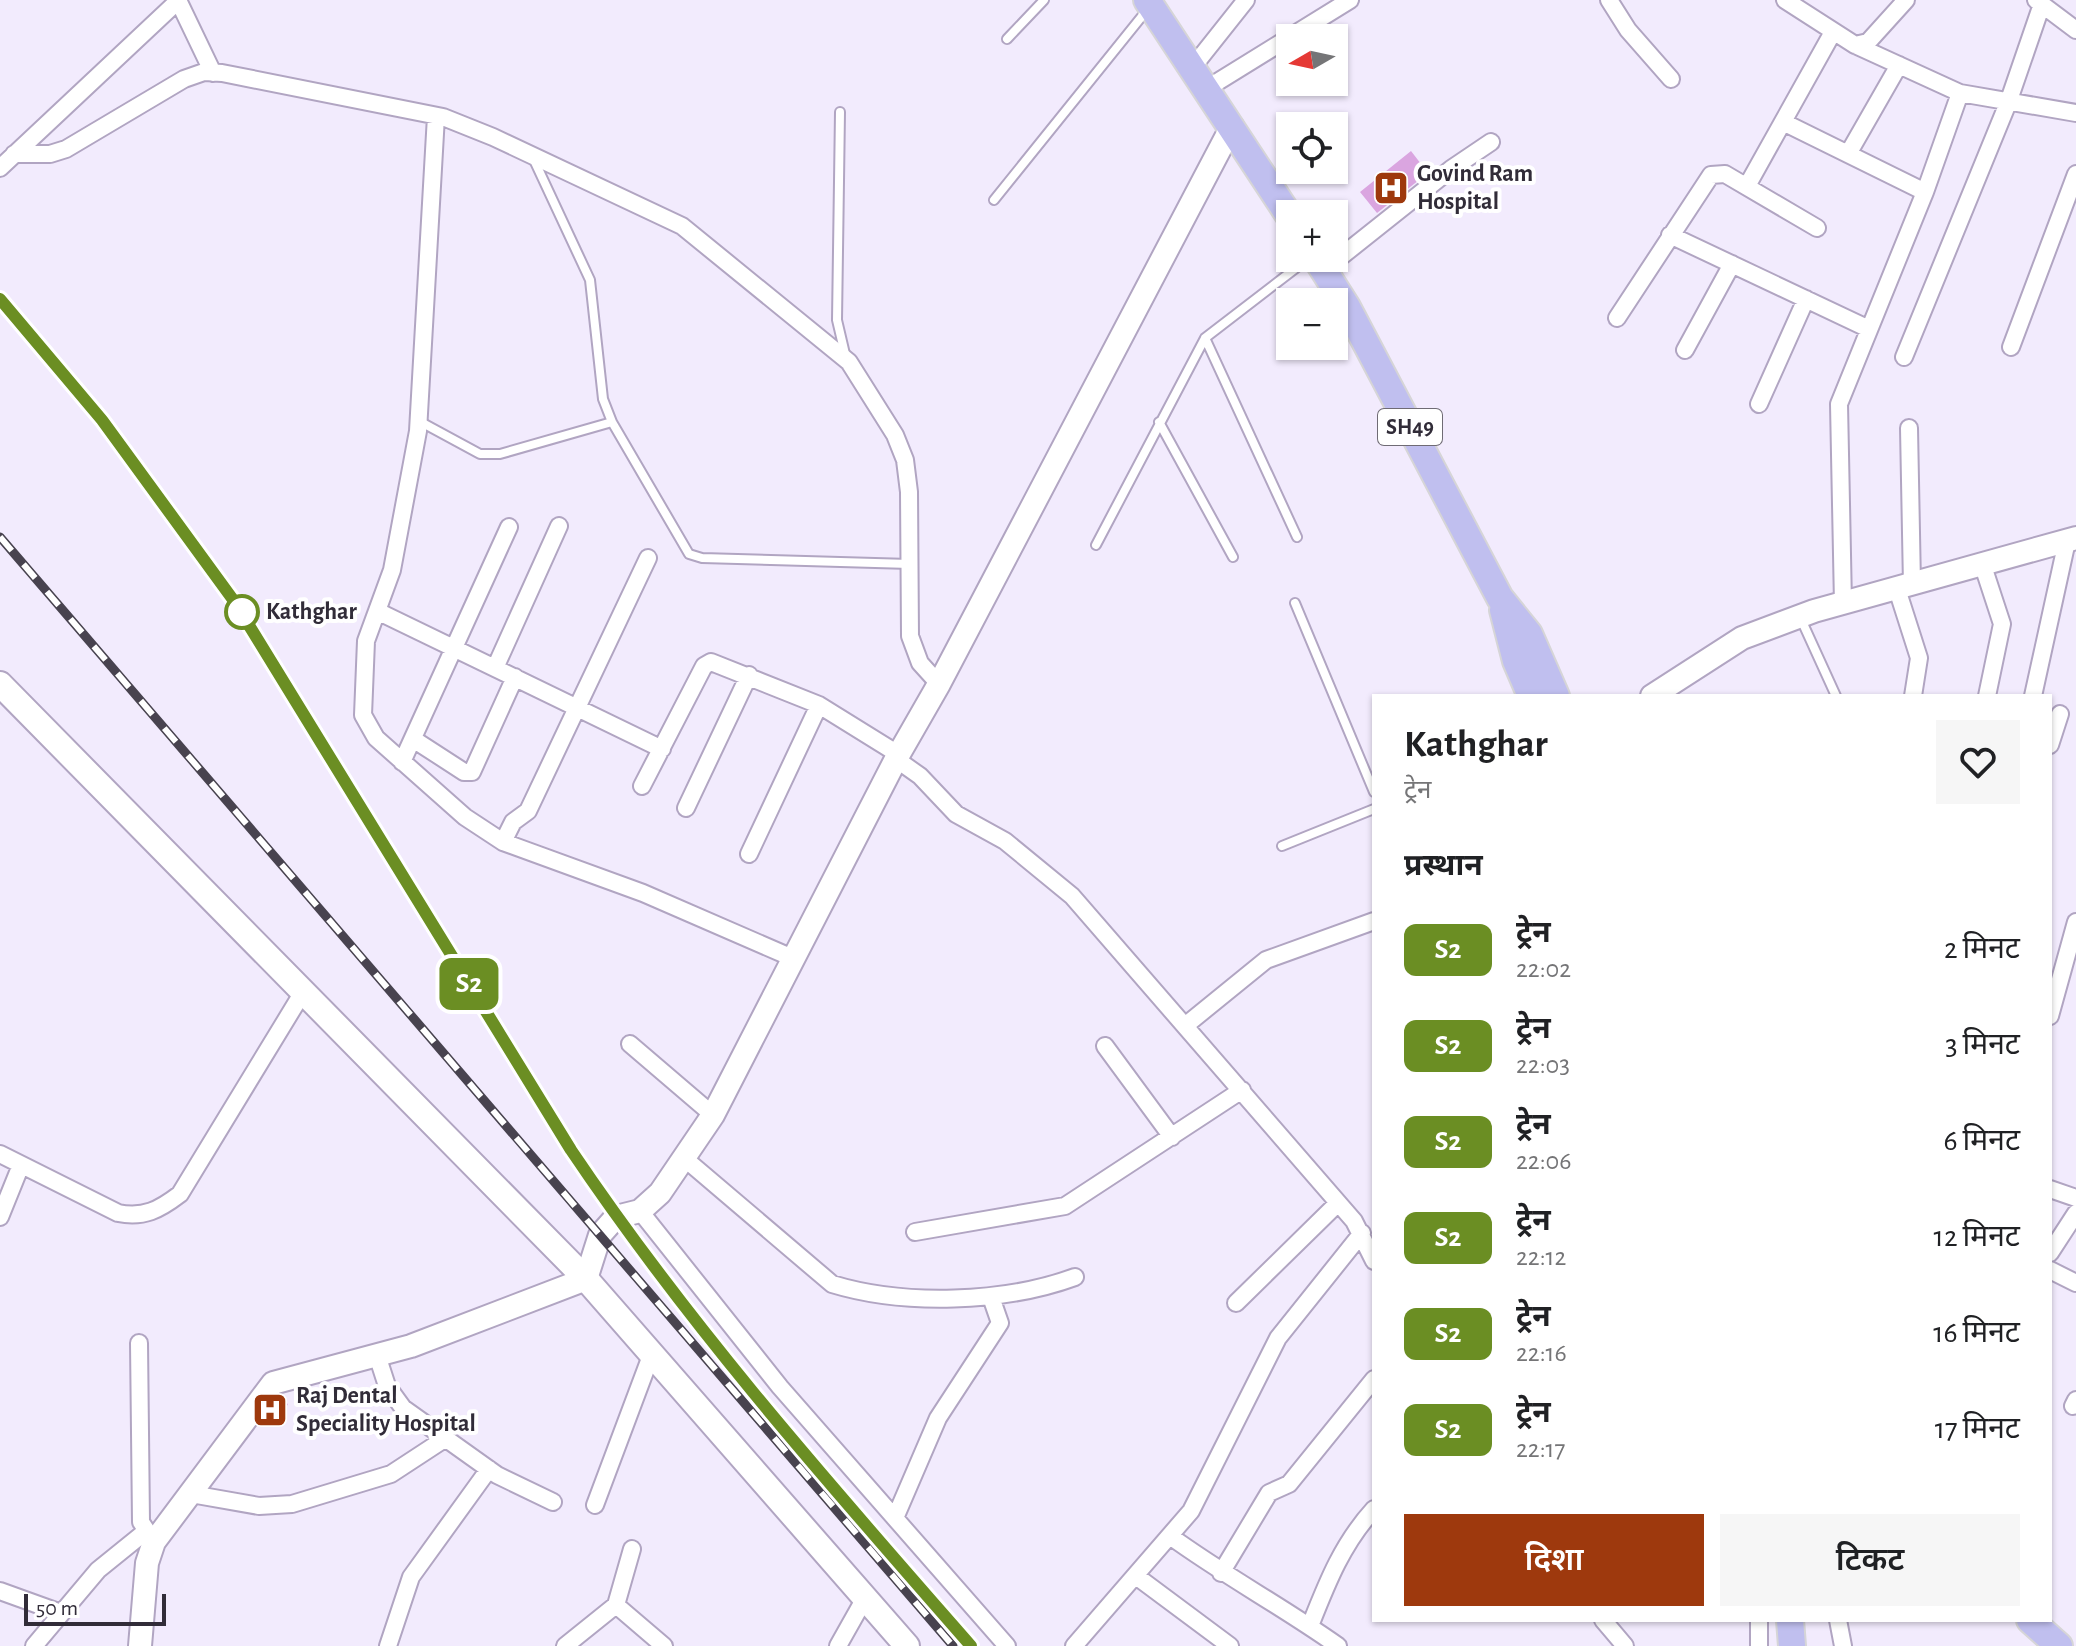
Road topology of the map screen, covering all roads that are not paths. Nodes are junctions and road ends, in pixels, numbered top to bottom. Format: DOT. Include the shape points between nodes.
graph roads {
  1 [pos="178,0"];
  2 [pos="1044,0"];
  3 [pos="1246,0"];
  4 [pos="1350,0"];
  5 [pos="1609,0"];
  6 [pos="1785,0"];
  7 [pos="1906,0"];
  8 [pos="1149,2"];
  9 [pos="2039,2"];
  10 [pos="2076,30"];
  11 [pos="1833,32"];
  12 [pos="1007,39"];
  13 [pos="1855,45"];
  14 [pos="1899,65"];
  15 [pos="213,73"];
  16 [pos="1199,79"];
  17 [pos="1671,79"];
  18 [pos="1960,93"];
  19 [pos="2008,103"];
  20 [pos="840,112"];
  21 [pos="2076,113"];
  22 [pos="436,116"];
  23 [pos="1783,122"];
  24 [pos="1232,126"];
  25 [pos="1491,142"];
  26 [pos="14,154"];
  27 [pos="1848,154"];
  28 [pos="532,156"];
  29 [pos="0,168"];
  30 [pos="2076,174"];
  31 [pos="1747,186"];
  32 [pos="1925,192"];
  33 [pos="994,200"];
  34 [pos="1279,200"];
  35 [pos="1817,228"];
  36 [pos="1670,235"];
  37 [pos="1348,240"];
  38 [pos="1732,264"];
  39 [pos="1301,272"];
  40 [pos="1323,272"];
  41 [pos="1806,299"];
  42 [pos="1617,318"];
  43 [pos="1869,329"];
  44 [pos="1205,338"];
  45 [pos="2011,347"];
  46 [pos="1685,350"];
  47 [pos="1904,357"];
  48 [pos="849,362"];
  49 [pos="1759,404"];
  50 [pos="419,421"];
  51 [pos="612,422"];
  52 [pos="1159,422"];
  53 [pos="1909,428"];
  54 [pos="559,526"];
  55 [pos="509,527"];
  56 [pos="1297,537"];
  57 [pos="2072,540"];
  58 [pos="1096,545"];
  59 [pos="1233,557"];
  60 [pos="648,558"];
  61 [pos="910,564"];
  62 [pos="1983,566"];
  63 [pos="1905,587"];
  64 [pos="1500,598"];
  65 [pos="1295,603"];
  66 [pos="1843,604"];
  67 [pos="377,611"];
  68 [pos="1800,617"];
  69 [pos="455,649"];
  70 [pos="495,668"];
  71 [pos="749,675"];
  72 [pos="515,677"];
  73 [pos="0,684"];
  74 [pos="939,684"];
  75 [pos="1530,694"];
  76 [pos="1555,694"];
  77 [pos="1655,694"];
  78 [pos="1835,694"];
  79 [pos="1913,694"];
  80 [pos="1987,694"];
  81 [pos="2034,694"];
  82 [pos="819,705"];
  83 [pos="578,708"];
  84 [pos="2062,714"];
  85 [pos="413,739"];
  86 [pos="2052,740"];
  87 [pos="662,749"];
  88 [pos="897,756"];
  89 [pos="402,762"];
  90 [pos="642,786"];
  91 [pos="1372,787"];
  92 [pos="686,808"];
  93 [pos="1372,810"];
  94 [pos="503,842"];
  95 [pos="1282,846"];
  96 [pos="749,854"];
  97 [pos="1372,922"];
  98 [pos="2076,922"];
  99 [pos="795,959"];
  100 [pos="303,992"];
  101 [pos="2052,1009"];
  102 [pos="1186,1025"];
  103 [pos="630,1044"];
  104 [pos="1105,1046"];
  105 [pos="1242,1090"];
  106 [pos="713,1115"];
  107 [pos="1172,1137"];
  108 [pos="0,1154"];
  109 [pos="684,1158"];
  110 [pos="21,1165"];
  111 [pos="2052,1190"];
  112 [pos="2076,1198"];
  113 [pos="1338,1203"];
  114 [pos="640,1211"];
  115 [pos="2076,1213"];
  116 [pos="0,1217"];
  117 [pos="915,1232"];
  118 [pos="1362,1233"];
  119 [pos="2052,1250"];
  120 [pos="1372,1256"];
  121 [pos="2052,1271"];
  122 [pos="1075,1277"];
  123 [pos="586,1279"];
  124 [pos="2076,1283"];
  125 [pos="991,1297"];
  126 [pos="1236,1303"];
  127 [pos="139,1343"];
  128 [pos="652,1353"];
  129 [pos="377,1355"];
  130 [pos="1372,1381"];
  131 [pos="446,1438"];
  132 [pos="489,1469"];
  133 [pos="191,1494"];
  134 [pos="553,1502"];
  135 [pos="595,1505"];
  136 [pos="1372,1511"];
  137 [pos="895,1518"];
  138 [pos="1170,1536"];
  139 [pos="149,1537"];
  140 [pos="632,1549"];
  141 [pos="1221,1573"];
  142 [pos="1136,1576"];
  143 [pos="0,1591"];
  144 [pos="865,1598"];
  145 [pos="616,1605"];
  146 [pos="61,1613"];
  147 [pos="1605,1622"];
  148 [pos="1759,1622"];
  149 [pos="1790,1622"];
  150 [pos="1838,1622"];
  151 [pos="2032,1622"];
  152 [pos="2050,1622"];
  153 [pos="1310,1626"];
  154 [pos="34,1646"];
  155 [pos="140,1646"];
  156 [pos="388,1646"];
  157 [pos="565,1646"];
  158 [pos="664,1646"];
  159 [pos="838,1646"];
  160 [pos="907,1646"];
  161 [pos="1007,1646"];
  162 [pos="1074,1646"];
  163 [pos="1230,1646"];
  164 [pos="1338,1646"];
  165 [pos="1625,1646"];
  166 [pos="1759,1646"];
  167 [pos="1792,1646"];
  168 [pos="1843,1646"];
  169 [pos="2059,1646"];
  170 [pos="2066,1646"];
  1 -- 15 [label="street"];
  1 -- 26 [label="street"];
  2 -- 12 [label="lane"];
  3 -- 16 [label="street"];
  4 -- 16 [label="street"];
  5 -- 17 [label="street"];
  6 -- 11 [label="street"];
  7 -- 13 [label="street" via="1868,42"];
  8 -- 16 [label="main road"];
  8 -- 33 [label="lane"];
  9 -- 10 [label="street"];
  9 -- 19 [label="street"];
  11 -- 13 [label="street"];
  11 -- 23 [label="street"];
  13 -- 14 [label="street"];
  14 -- 18 [label="street"];
  14 -- 27 [label="street"];
  15 -- 22 [label="street"];
  15 -- 26 [label="street" via="184,79 66,149"];
  16 -- 24 [label="main road"];
  18 -- 19 [label="street"];
  18 -- 32 [label="street"];
  19 -- 21 [label="street"];
  19 -- 47 [label="street"];
  20 -- 48 [label="lane" via="837,320"];
  22 -- 28 [label="street"];
  22 -- 50 [label="street"];
  23 -- 27 [label="street"];
  23 -- 31 [label="street"];
  24 -- 34 [label="main road"];
  24 -- 74 [label="street"];
  25 -- 37 [label="street"];
  26 -- 29 [label="street"];
  27 -- 32 [label="street"];
  28 -- 48 [label="street" via="689,231"];
  28 -- 51 [label="lane" via="590,280 603,399"];
  30 -- 45 [label="street"];
  31 -- 35 [label="street"];
  31 -- 36 [label="street" via="1725,174 1711,175"];
  32 -- 43 [label="street"];
  36 -- 38 [label="street"];
  36 -- 42 [label="street"];
  38 -- 41 [label="street"];
  38 -- 46 [label="street"];
  39 -- 44 [label="lane"];
  40 -- 64 [label="main road, SH49" via="1347,307"];
  41 -- 43 [label="street"];
  41 -- 49 [label="street"];
  43 -- 66 [label="street" via="1836,418"];
  44 -- 52 [label="lane"];
  44 -- 56 [label="lane"];
  48 -- 61 [label="street" via="905,460"];
  50 -- 51 [label="lane" via="480,454 500,454"];
  50 -- 67 [label="street" via="395,558"];
  51 -- 61 [label="lane" via="684,548 695,557"];
  52 -- 58 [label="lane"];
  52 -- 59 [label="lane"];
  53 -- 63 [label="street"];
  54 -- 70 [label="street"];
  55 -- 69 [label="street"];
  57 -- 62 [label="street"];
  57 -- 81 [label="street"];
  60 -- 83 [label="street"];
  61 -- 74 [label="street" via="913,651"];
  62 -- 63 [label="street"];
  62 -- 80 [label="street" via="2002,624"];
  63 -- 66 [label="street"];
  63 -- 79 [label="street" via="1919,658"];
  64 -- 75 [label="main road, SH49"];
  64 -- 76 [label="main road, SH49" via="1529,634"];
  65 -- 91 [label="lane"];
  66 -- 68 [label="street"];
  67 -- 69 [label="street"];
  67 -- 89 [label="street" via="366,641 363,715 370,731"];
  68 -- 77 [label="street" via="1742,638"];
  68 -- 78 [label="lane"];
  69 -- 70 [label="street"];
  69 -- 85 [label="street"];
  70 -- 72 [label="street"];
  71 -- 82 [label="street"];
  71 -- 87 [label="street" via="717,661 707,663"];
  71 -- 92 [label="street"];
  72 -- 83 [label="street"];
  72 -- 85 [label="street" via="472,772"];
  73 -- 100 [label="main road"];
  74 -- 88 [label="street"];
  82 -- 88 [label="street"];
  82 -- 96 [label="street"];
  83 -- 87 [label="street"];
  83 -- 94 [label="street" via="528,811 513,822"];
  84 -- 86 [label="street"];
  85 -- 89 [label="street"];
  87 -- 90 [label="street"];
  88 -- 99 [label="street"];
  88 -- 102 [label="street" via="956,814 1005,841 1072,896"];
  89 -- 94 [label="street"];
  93 -- 95 [label="lane"];
  94 -- 99 [label="street" via="643,893"];
  97 -- 102 [label="street" via="1266,960"];
  98 -- 101 [label="street"];
  99 -- 106 [label="street"];
  100 -- 110 [label="street" via="180,1194 159,1210 136,1217 118,1213"];
  100 -- 123 [label="main road"];
  102 -- 105 [label="street"];
  103 -- 106 [label="street"];
  104 -- 107 [label="street"];
  105 -- 107 [label="street"];
  105 -- 113 [label="street"];
  106 -- 109 [label="street"];
  107 -- 117 [label="street" via="1065,1206"];
  108 -- 110 [label="street"];
  109 -- 114 [label="street"];
  109 -- 125 [label="street" via="832,1284 875,1293"];
  110 -- 116 [label="street"];
  111 -- 112 [label="street"];
  113 -- 118 [label="street"];
  113 -- 126 [label="street"];
  114 -- 123 [label="street" via="616,1217 600,1235"];
  114 -- 137 [label="street" via="780,1387"];
  115 -- 119 [label="street"];
  118 -- 120 [label="street"];
  118 -- 138 [label="street" via="1278,1338 1207,1484"];
  121 -- 124 [label="street"];
  122 -- 125 [label="street" via="1037,1291"];
  123 -- 128 [label="main road"];
  123 -- 129 [label="street"];
  125 -- 137 [label="street" via="1000,1323 938,1418"];
  127 -- 139 [label="street" via="141,1522"];
  128 -- 135 [label="street"];
  128 -- 144 [label="main road"];
  129 -- 131 [label="street" via="393,1398"];
  129 -- 133 [label="street" via="273,1383"];
  130 -- 141 [label="street" via="1289,1484 1269,1493"];
  131 -- 132 [label="street"];
  131 -- 133 [label="street" via="391,1474 292,1504 259,1506"];
  132 -- 134 [label="street"];
  132 -- 156 [label="street" via="411,1577"];
  133 -- 139 [label="street"];
  136 -- 153 [label="street" via="1336,1561"];
  137 -- 161 [label="street"];
  138 -- 141 [label="street"];
  138 -- 142 [label="street"];
  139 -- 146 [label="street" via="98,1570"];
  139 -- 155 [label="street"];
  140 -- 145 [label="street"];
  141 -- 153 [label="street"];
  142 -- 162 [label="street"];
  142 -- 163 [label="street"];
  143 -- 146 [label="street"];
  144 -- 159 [label="street"];
  144 -- 160 [label="main road"];
  145 -- 157 [label="street"];
  145 -- 158 [label="street"];
  146 -- 154 [label="street"];
  147 -- 165 [label="street"];
  148 -- 166 [label="street"];
  149 -- 167 [label="main road"];
  150 -- 168 [label="street"];
  151 -- 169 [label="main road"];
  152 -- 170 [label="main road"];
  153 -- 164 [label="street"];
}
